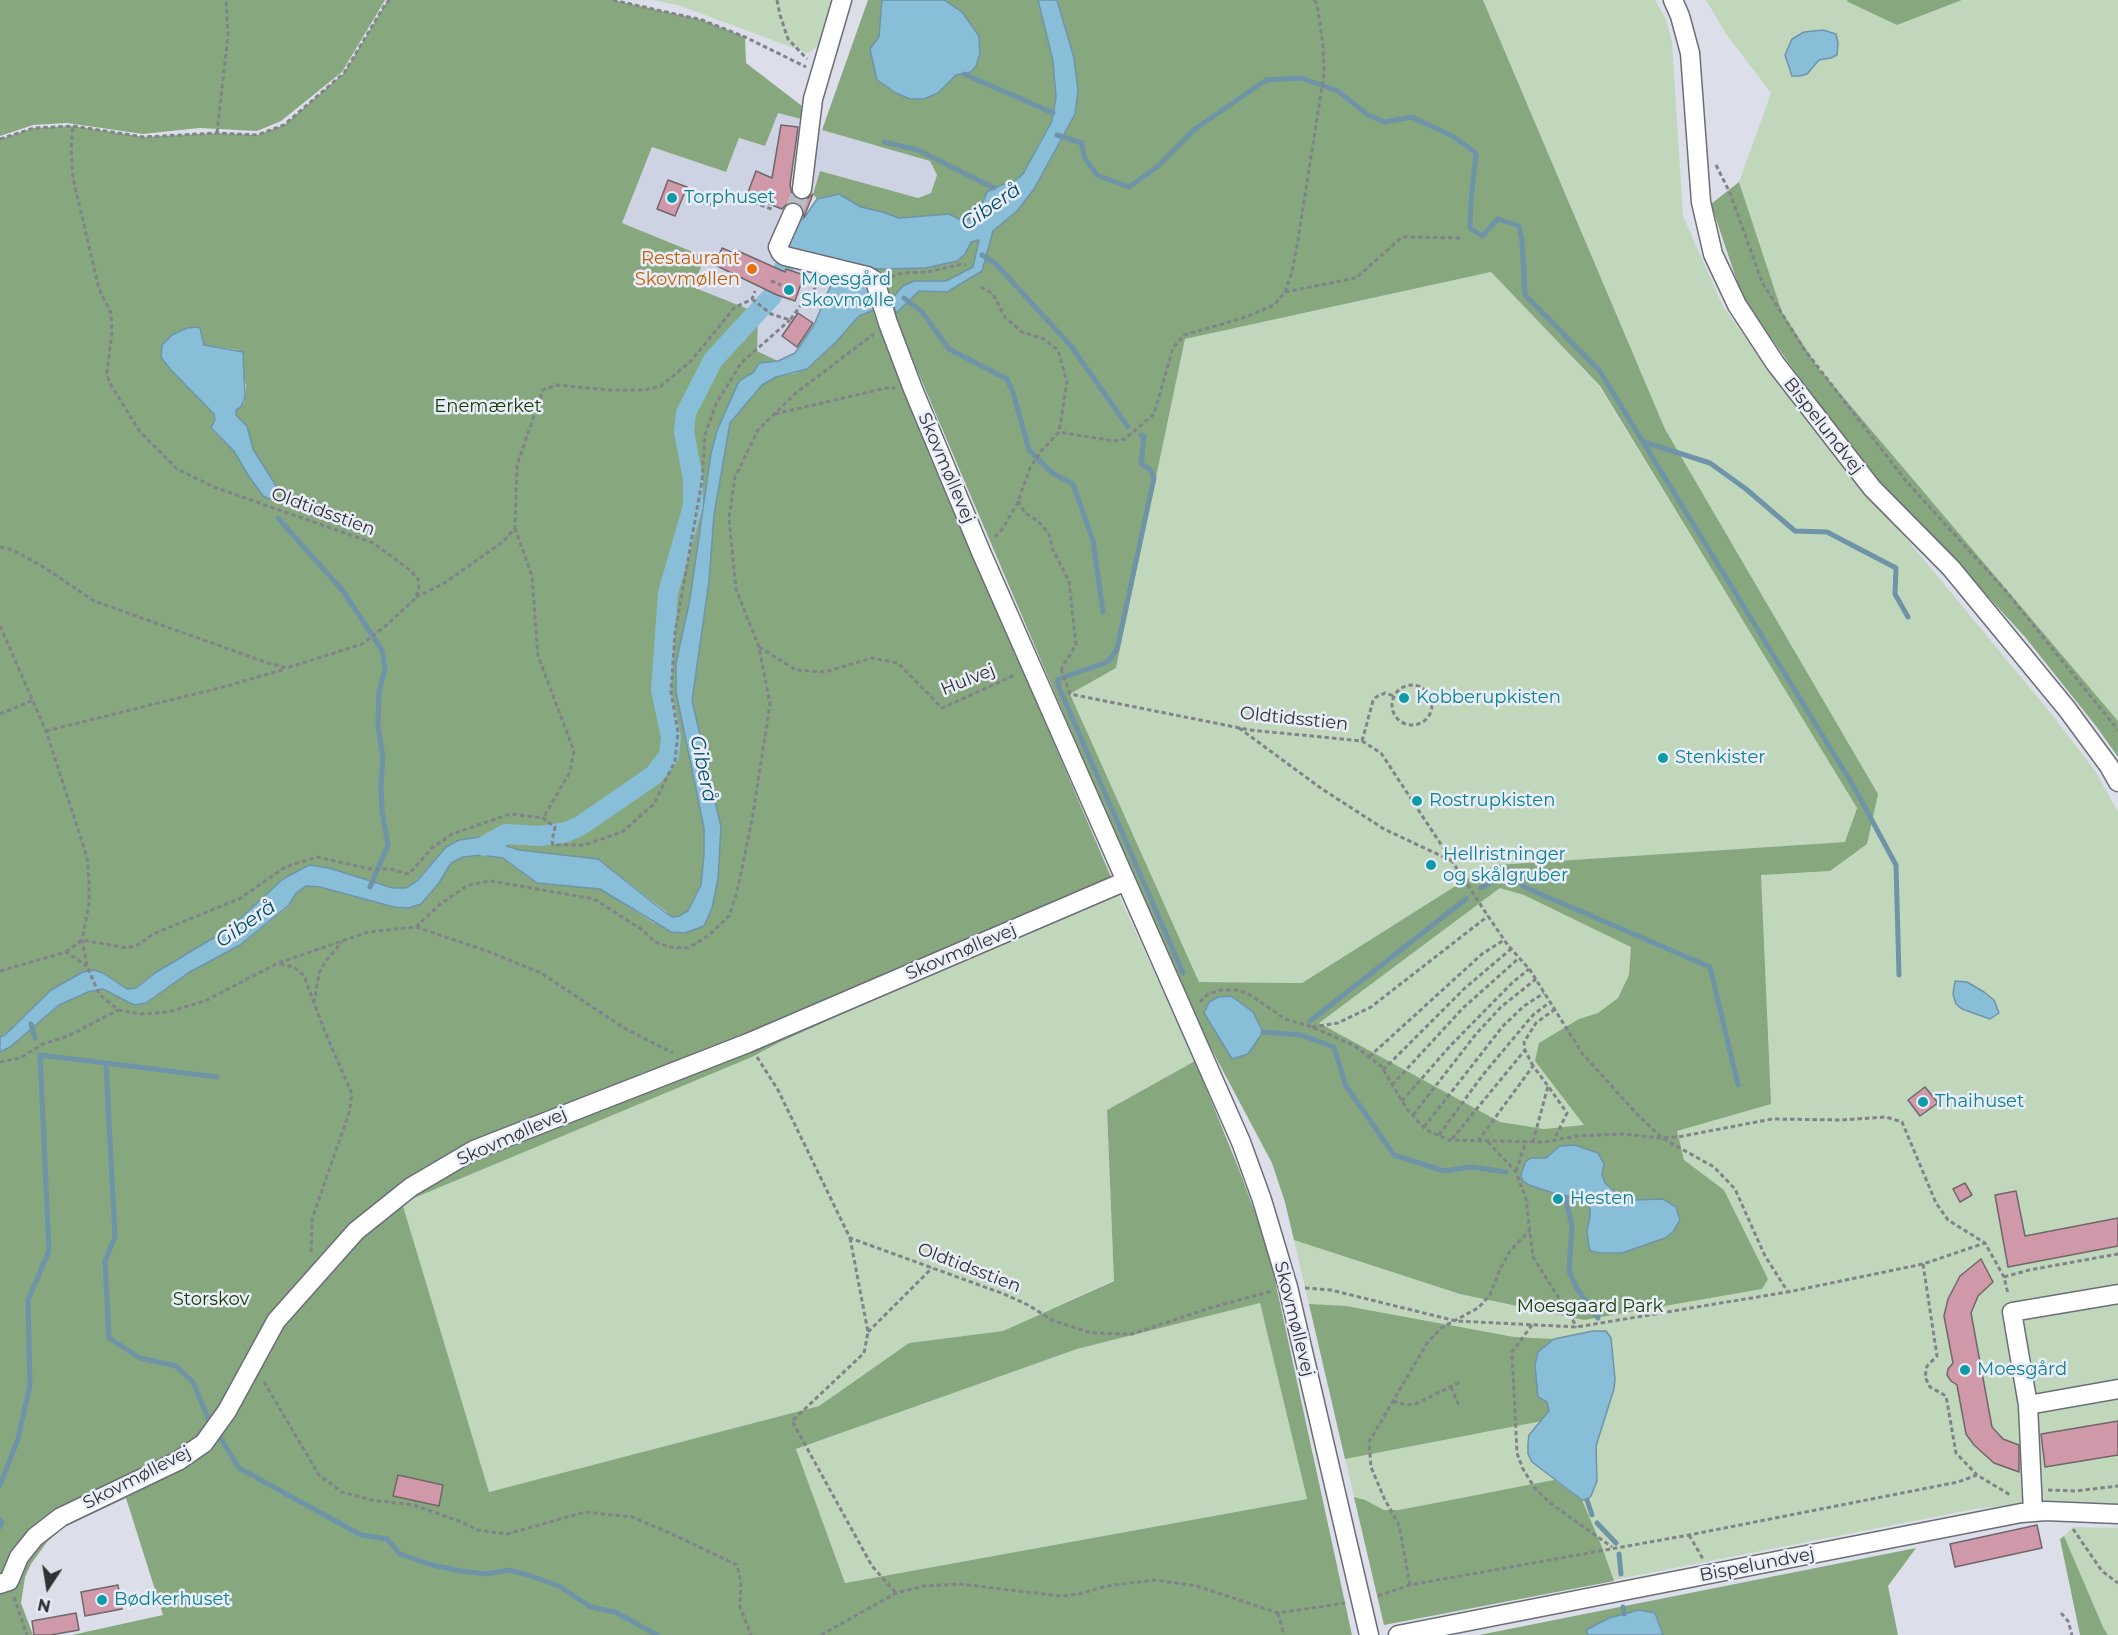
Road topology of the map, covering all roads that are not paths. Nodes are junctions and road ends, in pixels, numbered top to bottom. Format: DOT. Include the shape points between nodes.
graph roads {
  1 [pos="842,0"];
  2 [pos="1673,0"];
  3 [pos="802,189"];
  4 [pos="792,215"];
  5 [pos="2118,782"];
  6 [pos="1126,881"];
  7 [pos="2118,1294"];
  8 [pos="2118,1389"];
  9 [pos="2028,1405"];
  10 [pos="2033,1512"];
  11 [pos="2118,1514"];
  12 [pos="4,1582"];
  13 [pos="1369,1635"];
  14 [pos="1398,1635"];
  1 -- 3 [label="street" via="813,99"];
  2 -- 5 [label="street, Bispelundvej" via="1690,53 1701,202 1713,254 1737,305 1775,363 1872,488 1951,568 2067,709"];
  4 -- 6 [label="street, Skovmøllevej" via="778,248 781,253 871,279 981,552"];
  6 -- 12 [label="street, Skovmøllevej" via="748,1043 474,1150 411,1187 356,1231 276,1321 227,1411 204,1443 178,1461 61,1516 35,1537"];
  6 -- 13 [label="street, Skovmøllevej" via="1241,1142 1262,1200 1288,1287"];
  7 -- 9 [label="street" via="2012,1312"];
  8 -- 9 [label="street"];
  9 -- 10 [label="street"];
  10 -- 11 [label="street, Bispelundvej"];
  10 -- 14 [label="street, Bispelundvej"];
}
